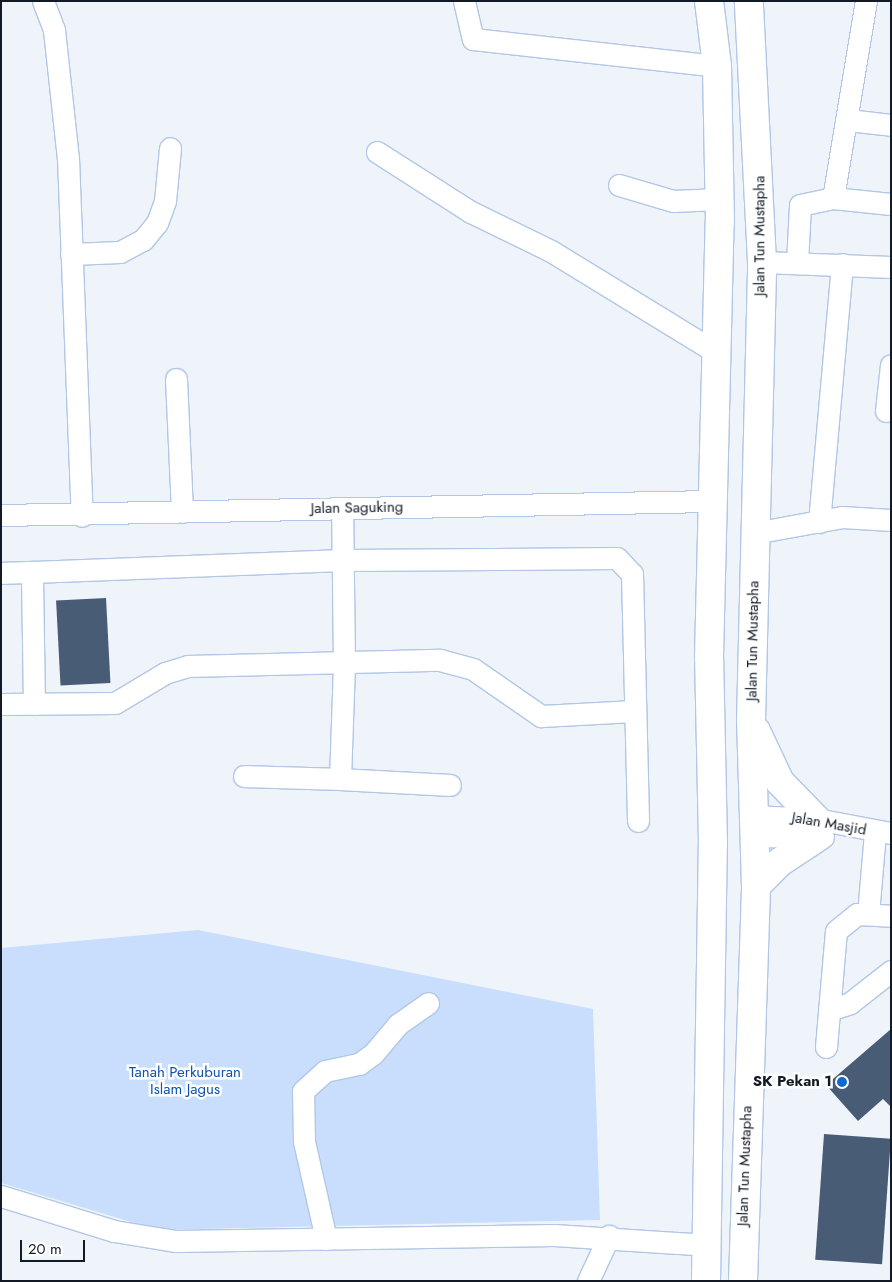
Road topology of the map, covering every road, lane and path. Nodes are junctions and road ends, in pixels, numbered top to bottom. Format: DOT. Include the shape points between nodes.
graph roads {
  1 [pos="43,1"];
  2 [pos="464,1"];
  3 [pos="710,1"];
  4 [pos="749,1"];
  5 [pos="865,2"];
  6 [pos="717,66"];
  7 [pos="848,120"];
  8 [pos="891,125"];
  9 [pos="170,148"];
  10 [pos="377,152"];
  11 [pos="619,185"];
  12 [pos="834,198"];
  13 [pos="719,199"];
  14 [pos="891,204"];
  15 [pos="71,254"];
  16 [pos="762,262"];
  17 [pos="797,263"];
  18 [pos="842,264"];
  19 [pos="891,267"];
  20 [pos="719,354"];
  21 [pos="891,365"];
  22 [pos="176,379"];
  23 [pos="886,411"];
  24 [pos="713,501"];
  25 [pos="342,508"];
  26 [pos="182,512"];
  27 [pos="1,515"];
  28 [pos="82,516"];
  29 [pos="891,520"];
  30 [pos="819,522"];
  31 [pos="754,534"];
  32 [pos="342,560"];
  33 [pos="32,572"];
  34 [pos="1,573"];
  35 [pos="344,664"];
  36 [pos="1,704"];
  37 [pos="34,704"];
  38 [pos="634,711"];
  39 [pos="751,720"];
  40 [pos="244,776"];
  41 [pos="340,779"];
  42 [pos="450,785"];
  43 [pos="712,787"];
  44 [pos="638,821"];
  45 [pos="750,827"];
  46 [pos="817,828"];
  47 [pos="883,833"];
  48 [pos="712,872"];
  49 [pos="756,886"];
  50 [pos="868,914"];
  51 [pos="891,916"];
  52 [pos="891,971"];
  53 [pos="428,1003"];
  54 [pos="829,1010"];
  55 [pos="826,1047"];
  56 [pos="1,1196"];
  57 [pos="609,1236"];
  58 [pos="326,1239"];
  59 [pos="707,1246"];
  60 [pos="588,1281"];
  61 [pos="706,1281"];
  62 [pos="743,1281"];
  1 -- 15 [label="street" via="54,30 68,158"];
  2 -- 6 [label="street" via="472,38"];
  3 -- 6 [label="main road"];
  4 -- 16 [label="main road, Jalan Tun Mustapha"];
  5 -- 7 [label="street"];
  6 -- 13 [label="main road"];
  7 -- 8 [label="street"];
  7 -- 12 [label="street"];
  9 -- 15 [label="street" via="164,201 157,223 143,240 120,252"];
  10 -- 20 [label="street" via="471,212 551,251"];
  11 -- 13 [label="street" via="673,201"];
  12 -- 14 [label="street"];
  12 -- 17 [label="street" via="800,205"];
  13 -- 20 [label="main road"];
  15 -- 28 [label="street"];
  16 -- 17 [label="street"];
  16 -- 31 [label="main road, Jalan Tun Mustapha"];
  17 -- 18 [label="street"];
  18 -- 19 [label="street"];
  18 -- 30 [label="street"];
  20 -- 24 [label="main road"];
  21 -- 23 [label="street"];
  22 -- 26 [label="street"];
  24 -- 25 [label="street, Jalan Saguking"];
  24 -- 43 [label="main road"];
  25 -- 26 [label="street, Jalan Saguking"];
  25 -- 32 [label="street"];
  26 -- 28 [label="street, Jalan Saguking"];
  27 -- 28 [label="street, Jalan Saguking"];
  29 -- 30 [label="street" via="842,517"];
  30 -- 31 [label="street"];
  31 -- 39 [label="main road, Jalan Tun Mustapha"];
  32 -- 33 [label="street"];
  32 -- 35 [label="street"];
  32 -- 38 [label="street" via="617,558 626,563 632,574"];
  33 -- 34 [label="street"];
  33 -- 37 [label="street"];
  35 -- 37 [label="street" via="188,666 165,673 115,703"];
  35 -- 38 [label="street" via="455,663 472,669 541,716"];
  35 -- 41 [label="street"];
  36 -- 37 [label="street"];
  38 -- 44 [label="street"];
  39 -- 45 [label="main road, Jalan Tun Mustapha"];
  39 -- 46 [label="main road" via="780,782"];
  40 -- 41 [label="street"];
  41 -- 42 [label="street"];
  43 -- 45 [label="main road"];
  43 -- 48 [label="main road"];
  45 -- 46 [label="street, Jalan Masjid"];
  45 -- 48 [label="main road"];
  45 -- 49 [label="main road, Jalan Tun Mustapha"];
  46 -- 47 [label="street, Jalan Masjid"];
  46 -- 49 [label="main road"];
  47 -- 50 [label="street"];
  48 -- 59 [label="main road"];
  49 -- 62 [label="main road, Jalan Tun Mustapha"];
  50 -- 51 [label="street"];
  50 -- 54 [label="street" via="845,921 836,931"];
  52 -- 54 [label="street" via="850,1003"];
  53 -- 58 [label="street" via="397,1025 373,1054 359,1064 325,1071 303,1091 304,1141"];
  54 -- 55 [label="street"];
  56 -- 58 [label="street" via="147,1238"];
  57 -- 58 [label="street"];
  57 -- 59 [label="street"];
  57 -- 60 [label="street"];
  59 -- 61 [label="main road"];
}
